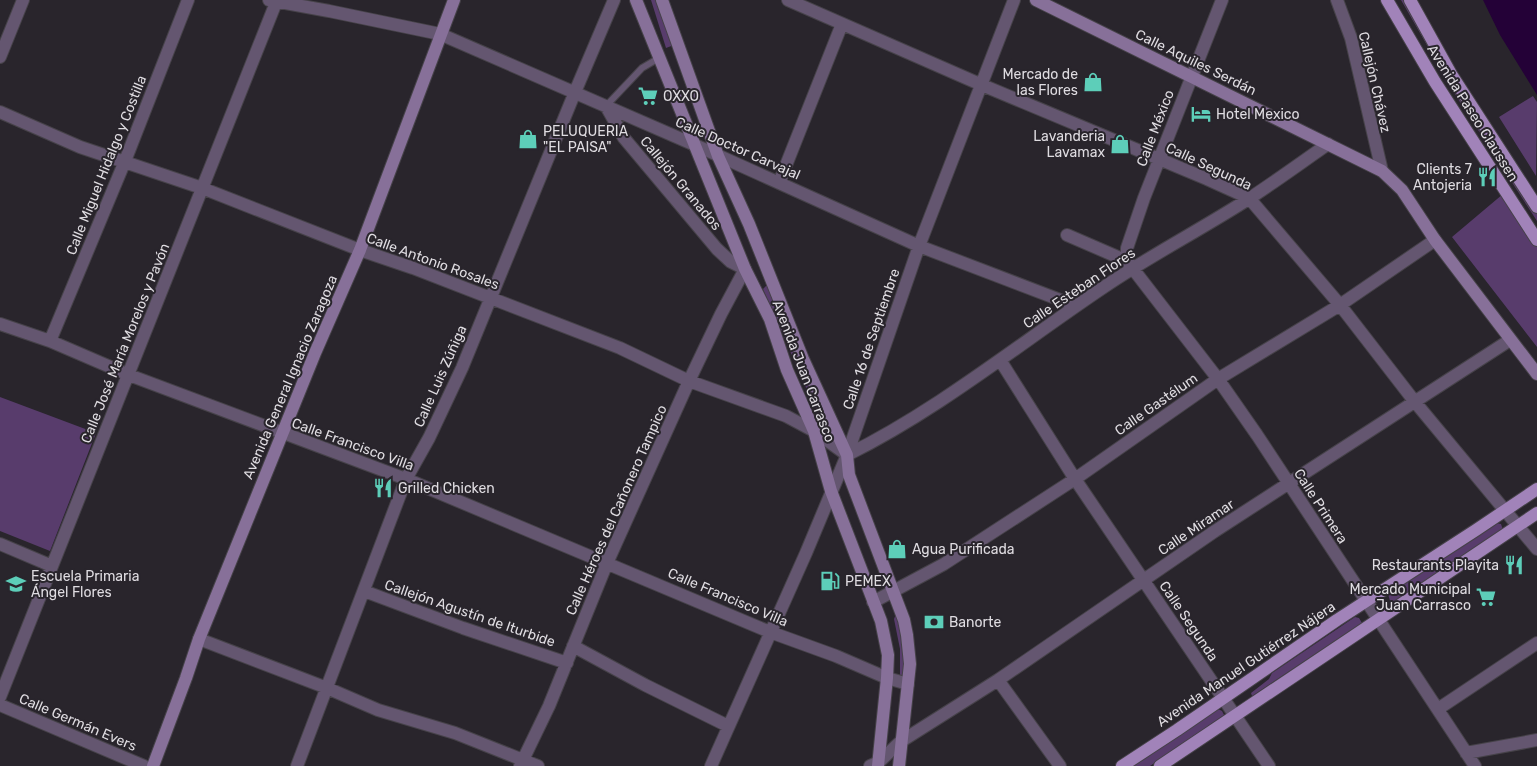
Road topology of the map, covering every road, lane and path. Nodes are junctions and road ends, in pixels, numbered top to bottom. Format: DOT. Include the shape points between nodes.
graph roads {
  1 [pos="23,0"];
  2 [pos="188,0"];
  3 [pos="454,0"];
  4 [pos="614,0"];
  5 [pos="636,0"];
  6 [pos="662,0"];
  7 [pos="788,0"];
  8 [pos="1014,0"];
  9 [pos="1036,0"];
  10 [pos="1222,0"];
  11 [pos="1337,0"];
  12 [pos="1387,0"];
  13 [pos="1410,0"];
  14 [pos="274,1"];
  15 [pos="842,24"];
  16 [pos="440,34"];
  17 [pos="680,50"];
  18 [pos="0,57"];
  19 [pos="659,58"];
  20 [pos="1192,76"];
  21 [pos="982,85"];
  22 [pos="575,92"];
  23 [pos="606,106"];
  24 [pos="0,112"];
  25 [pos="1328,144"];
  26 [pos="694,145"];
  27 [pos="718,156"];
  28 [pos="1159,159"];
  29 [pos="125,161"];
  30 [pos="1382,171"];
  31 [pos="779,183"];
  32 [pos="202,188"];
  33 [pos="1249,198"];
  34 [pos="1537,207"];
  35 [pos="1068,235"];
  36 [pos="1435,240"];
  37 [pos="1537,240"];
  38 [pos="919,246"];
  39 [pos="360,250"];
  40 [pos="763,262"];
  41 [pos="1130,265"];
  42 [pos="745,269"];
  43 [pos="490,298"];
  44 [pos="1340,305"];
  45 [pos="1076,306"];
  46 [pos="0,324"];
  47 [pos="1510,340"];
  48 [pos="50,341"];
  49 [pos="1000,360"];
  50 [pos="1537,374"];
  51 [pos="129,375"];
  52 [pos="1218,380"];
  53 [pos="689,381"];
  54 [pos="1415,402"];
  55 [pos="814,431"];
  56 [pos="282,434"];
  57 [pos="847,455"];
  58 [pos="1075,479"];
  59 [pos="406,480"];
  60 [pos="1288,483"];
  61 [pos="1537,489"];
  62 [pos="831,491"];
  63 [pos="1505,510"];
  64 [pos="1537,513"];
  65 [pos="1518,526"];
  66 [pos="0,544"];
  67 [pos="1537,550"];
  68 [pos="607,563"];
  69 [pos="52,566"];
  70 [pos="1144,581"];
  71 [pos="364,591"];
  72 [pos="893,592"];
  73 [pos="1366,601"];
  74 [pos="873,602"];
  75 [pos="1378,621"];
  76 [pos="770,632"];
  77 [pos="199,639"];
  78 [pos="1537,643"];
  79 [pos="574,646"];
  80 [pos="567,662"];
  81 [pos="887,678"];
  82 [pos="998,680"];
  83 [pos="908,684"];
  84 [pos="327,688"];
  85 [pos="0,697"];
  86 [pos="1224,697"];
  87 [pos="0,705"];
  88 [pos="1438,709"];
  89 [pos="1236,716"];
  90 [pos="728,726"];
  91 [pos="1537,740"];
  92 [pos="900,742"];
  93 [pos="1466,753"];
  94 [pos="522,763"];
  95 [pos="876,765"];
  96 [pos="144,766"];
  97 [pos="153,766"];
  98 [pos="298,766"];
  99 [pos="538,766"];
  100 [pos="711,766"];
  101 [pos="899,766"];
  102 [pos="1060,766"];
  103 [pos="1122,766"];
  104 [pos="1160,766"];
  105 [pos="1269,766"];
  106 [pos="1475,766"];
  1 -- 18 [label="street"];
  2 -- 29 [label="street, Calle Miguel Hidalgo y Costilla"];
  3 -- 16 [label="street, Avenida General Ignacio Zaragoza"];
  4 -- 22 [label="street, Calle Luis Zúñiga"];
  5 -- 19 [label="street, Avenida Juan Carrasco"];
  6 -- 17 [label="street, Avenida Juan Carrasco"];
  7 -- 15 [label="street, Calle Segunda"];
  8 -- 21 [label="street, Calle 16 de Septiembre"];
  9 -- 20 [label="street, Calle Aquiles Serdán"];
  10 -- 20 [label="street, Calle México"];
  11 -- 30 [label="street, Callejón Chávez" via="1353,46"];
  12 -- 37 [label="main road, Avenida Paseo Claussen" via="1435,82"];
  13 -- 34 [label="main road, Avenida Paseo Claussen" via="1451,74"];
  14 -- 16 [label="street, Calle Doctor Carvajal"];
  14 -- 32 [label="street, Calle José María Morelos y Pavón"];
  15 -- 21 [label="street, Calle Segunda"];
  15 -- 31 [label="street"];
  16 -- 22 [label="street, Calle Doctor Carvajal"];
  16 -- 39 [label="street, Avenida General Ignacio Zaragoza"];
  17 -- 19 [label="street"];
  17 -- 27 [label="street, Avenida Juan Carrasco"];
  19 -- 23 [label="lane" via="642,68"];
  19 -- 26 [label="street, Avenida Juan Carrasco"];
  20 -- 25 [label="street, Calle Aquiles Serdán"];
  20 -- 28 [label="street, Calle México"];
  21 -- 28 [label="street, Calle Segunda"];
  21 -- 38 [label="street, Calle 16 de Septiembre"];
  22 -- 23 [label="street, Calle Doctor Carvajal"];
  22 -- 43 [label="street, Calle Luis Zúñiga"];
  23 -- 26 [label="street, Calle Doctor Carvajal"];
  23 -- 42 [label="street, Callejón Granados" via="624,138 717,249"];
  24 -- 29 [label="street, Calle Antonio Rosales" via="80,147"];
  25 -- 30 [label="street, Calle Aquiles Serdán"];
  25 -- 33 [label="street, Calle Esteban Flores"];
  26 -- 27 [label="street, Calle Doctor Carvajal"];
  26 -- 42 [label="street, Avenida Juan Carrasco"];
  27 -- 31 [label="street, Calle Doctor Carvajal"];
  27 -- 40 [label="street, Avenida Juan Carrasco"];
  28 -- 33 [label="street, Calle Segunda"];
  28 -- 41 [label="street, Calle México" via="1127,248"];
  29 -- 32 [label="street, Calle Antonio Rosales"];
  29 -- 48 [label="street, Calle Miguel Hidalgo y Costilla"];
  30 -- 36 [label="street, Calle Aquiles Serdán" via="1402,190"];
  31 -- 38 [label="street, Calle Doctor Carvajal"];
  32 -- 39 [label="street, Calle Antonio Rosales"];
  32 -- 51 [label="street, Calle José María Morelos y Pavón"];
  33 -- 41 [label="street, Calle Esteban Flores"];
  33 -- 44 [label="street, Calle Segunda"];
  35 -- 41 [label="street"];
  36 -- 44 [label="street, Calle Gastélum"];
  36 -- 47 [label="street, Calle Aquiles Serdán"];
  38 -- 45 [label="street, Calle Doctor Carvajal"];
  38 -- 57 [label="street, Calle 16 de Septiembre"];
  39 -- 43 [label="street, Calle Antonio Rosales"];
  39 -- 56 [label="street, Avenida General Ignacio Zaragoza"];
  40 -- 42 [label="street"];
  40 -- 57 [label="street, Avenida Juan Carrasco"];
  41 -- 45 [label="street, Calle Esteban Flores"];
  41 -- 52 [label="street, Calle Primera"];
  42 -- 53 [label="street, Calle Héroes del Cañonero Tampico"];
  42 -- 55 [label="street, Avenida Juan Carrasco" via="770,319 787,370"];
  43 -- 53 [label="street, Calle Antonio Rosales" via="620,348"];
  43 -- 59 [label="street, Calle Luis Zúñiga" via="462,368"];
  44 -- 52 [label="street, Calle Gastélum"];
  44 -- 54 [label="street, Calle Segunda"];
  45 -- 49 [label="street, Calle Esteban Flores"];
  46 -- 48 [label="street, Calle Francisco Villa"];
  47 -- 50 [label="street, Calle Aquiles Serdán"];
  47 -- 54 [label="street, Calle Miramar"];
  48 -- 51 [label="street, Calle Francisco Villa"];
  49 -- 57 [label="street, Calle Esteban Flores" via="893,430"];
  49 -- 58 [label="street, Calle Segunda"];
  51 -- 56 [label="street, Calle Francisco Villa"];
  51 -- 69 [label="street, Calle José María Morelos y Pavón"];
  52 -- 58 [label="street, Calle Gastélum"];
  52 -- 60 [label="street, Calle Primera"];
  53 -- 55 [label="street, Calle Antonio Rosales" via="786,416"];
  53 -- 68 [label="street, Calle Héroes del Cañonero Tampico"];
  54 -- 60 [label="street, Calle Miramar"];
  54 -- 63 [label="street, Calle Segunda"];
  55 -- 57 [label="street, Calle Antonio Rosales"];
  55 -- 62 [label="street, Avenida Juan Carrasco"];
  56 -- 59 [label="street, Calle Francisco Villa"];
  56 -- 77 [label="street, Avenida General Ignacio Zaragoza"];
  57 -- 62 [label="street, Calle 16 de Septiembre"];
  57 -- 72 [label="street, Avenida Juan Carrasco" via="849,476"];
  58 -- 70 [label="street, Calle Segunda"];
  58 -- 72 [label="street, Calle Gastélum" via="944,564"];
  59 -- 68 [label="street, Calle Francisco Villa"];
  59 -- 71 [label="street, Calle Luis Zúñiga"];
  60 -- 70 [label="street, Calle Miramar"];
  60 -- 73 [label="street, Calle Primera"];
  61 -- 63 [label="main road, Avenida Manuel Gutiérrez Nájera"];
  62 -- 74 [label="street, Avenida Juan Carrasco"];
  62 -- 76 [label="street, Calle 16 de Septiembre"];
  63 -- 65 [label="street, Calle Segunda"];
  63 -- 73 [label="main road, Avenida Manuel Gutiérrez Nájera"];
  64 -- 65 [label="main road"];
  65 -- 67 [label="street, Calle Segunda"];
  65 -- 75 [label="main road"];
  66 -- 69 [label="street"];
  68 -- 76 [label="street, Calle Francisco Villa"];
  68 -- 79 [label="street, Calle Héroes del Cañonero Tampico"];
  69 -- 85 [label="street, Calle José María Morelos y Pavón"];
  70 -- 82 [label="street, Calle Miramar"];
  70 -- 86 [label="street, Calle Segunda"];
  71 -- 80 [label="street, Callejón Agustín de Iturbide"];
  71 -- 84 [label="street, Calle Luis Zúñiga"];
  72 -- 74 [label="street, Calle Gastélum"];
  72 -- 83 [label="street, Avenida Juan Carrasco" via="907,635"];
  73 -- 75 [label="street, Calle Primera"];
  73 -- 86 [label="main road, Avenida Manuel Gutiérrez Nájera"];
  74 -- 81 [label="street, Avenida Juan Carrasco" via="886,640"];
  75 -- 88 [label="street, Calle Primera"];
  75 -- 89 [label="main road"];
  76 -- 81 [label="street, Calle Francisco Villa"];
  76 -- 90 [label="street, Calle 16 de Septiembre"];
  77 -- 84 [label="street"];
  77 -- 97 [label="street, Avenida General Ignacio Zaragoza"];
  78 -- 88 [label="street"];
  79 -- 80 [label="street, Calle Héroes del Cañonero Tampico"];
  79 -- 90 [label="street"];
  80 -- 94 [label="street, Calle Héroes del Cañonero Tampico"];
  81 -- 83 [label="street, Calle Francisco Villa"];
  81 -- 95 [label="street, Avenida Juan Carrasco"];
  82 -- 92 [label="street, Calle Miramar"];
  82 -- 102 [label="street"];
  83 -- 92 [label="street, Avenida Juan Carrasco"];
  84 -- 94 [label="street" via="378,710 455,733"];
  84 -- 98 [label="street, Calle Luis Zúñiga"];
  86 -- 89 [label="street, Calle Segunda"];
  86 -- 103 [label="main road, Avenida Manuel Gutiérrez Nájera"];
  87 -- 96 [label="street, Calle Germán Evers"];
  88 -- 93 [label="street, Calle Primera"];
  89 -- 104 [label="main road"];
  89 -- 105 [label="street"];
  90 -- 100 [label="street, Calle 16 de Septiembre"];
  91 -- 93 [label="street"];
  92 -- 95 [label="street, Calle Miramar"];
  92 -- 101 [label="street, Avenida Juan Carrasco"];
  93 -- 106 [label="street, Calle Primera"];
  94 -- 99 [label="street"];
}
